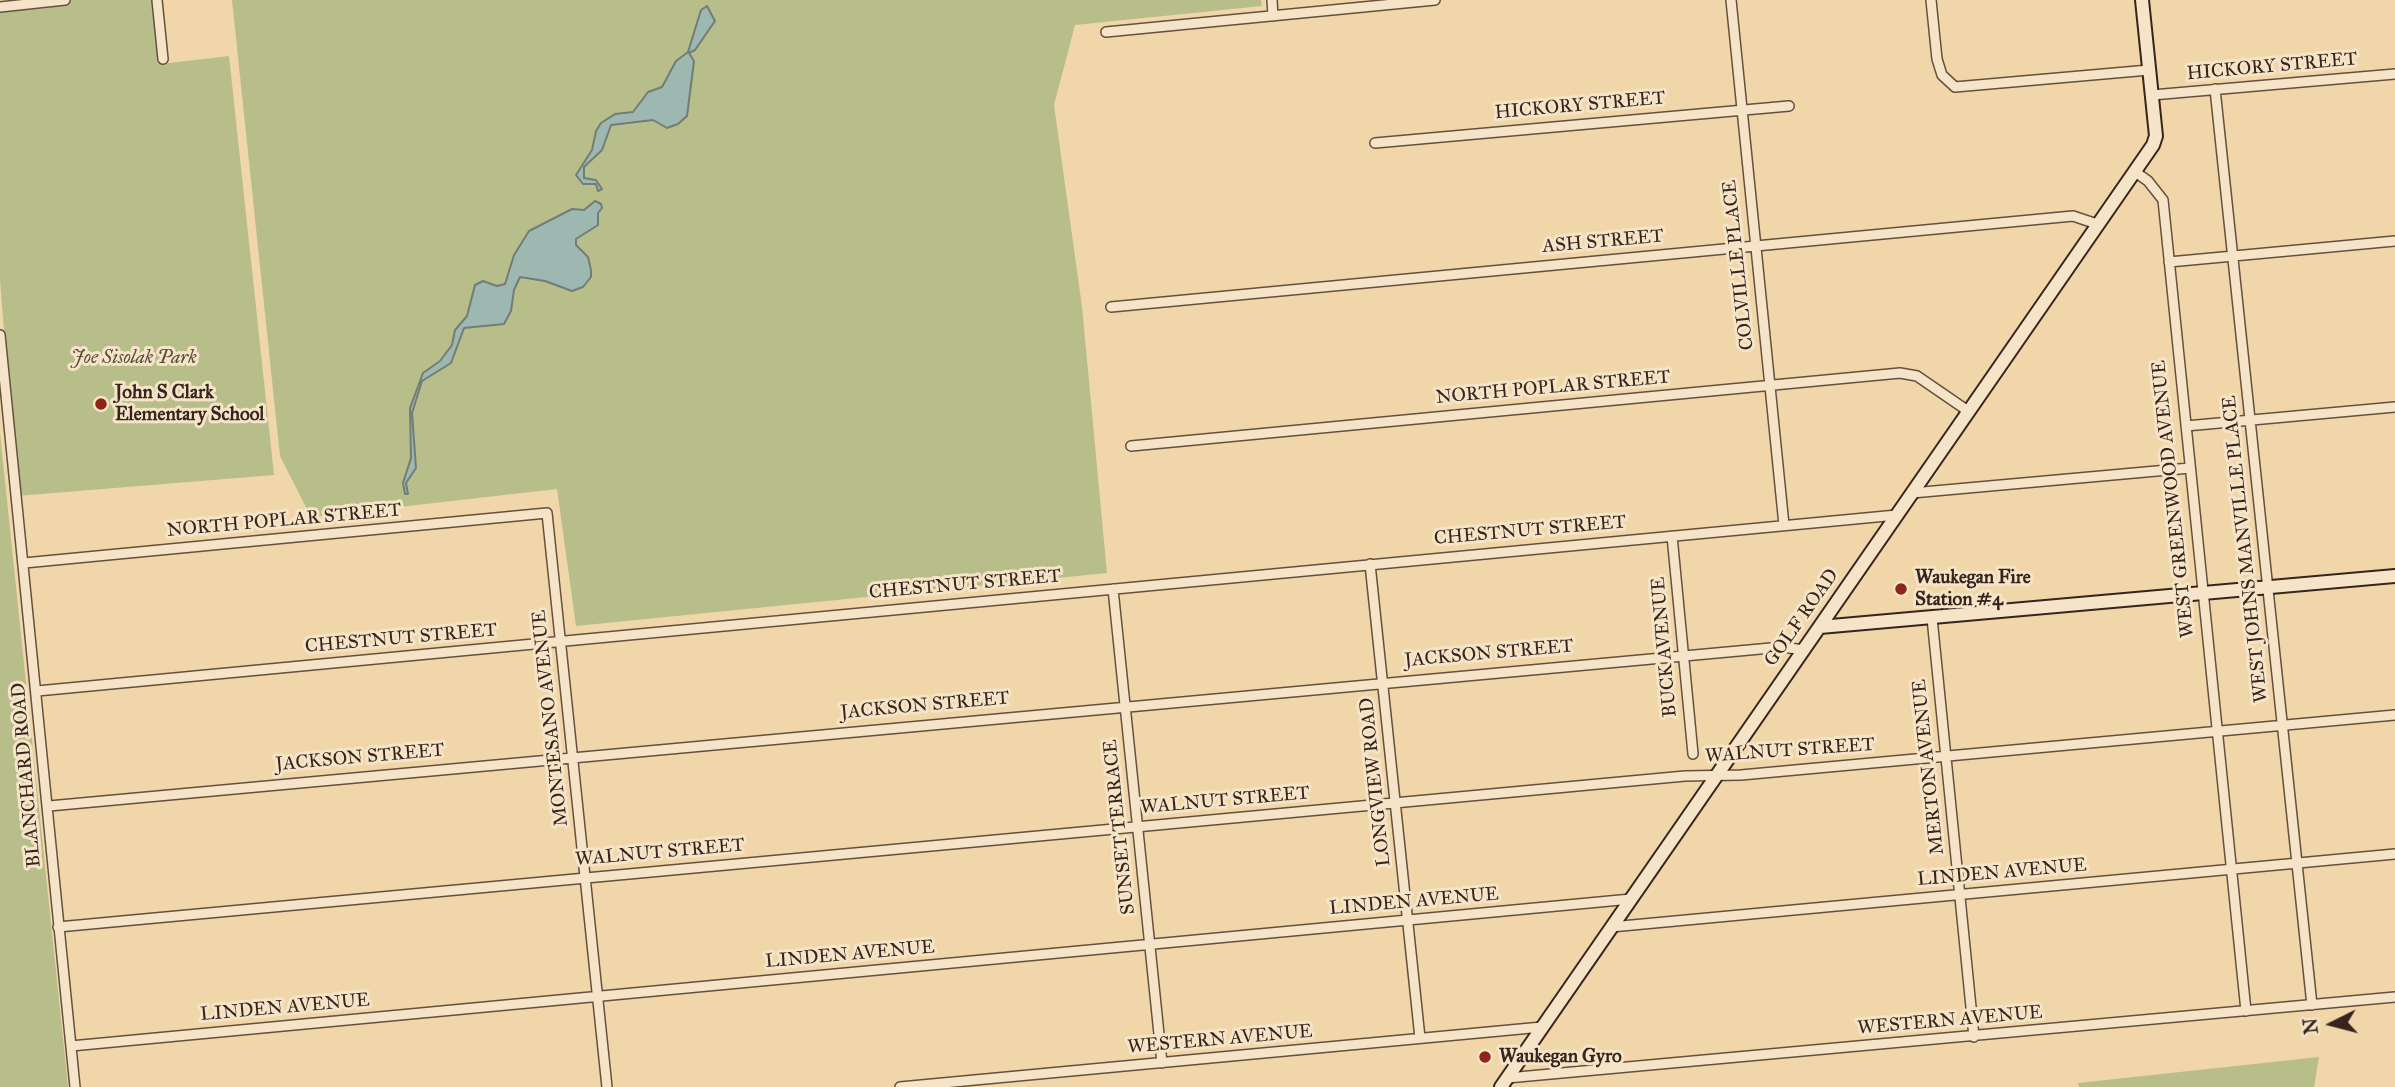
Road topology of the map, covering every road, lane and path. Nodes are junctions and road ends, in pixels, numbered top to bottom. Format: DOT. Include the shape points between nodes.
graph roads {
  1 [pos="65,0"];
  2 [pos="157,0"];
  3 [pos="1272,0"];
  4 [pos="1434,0"];
  5 [pos="1731,0"];
  6 [pos="1931,0"];
  7 [pos="2142,0"];
  8 [pos="0,7"];
  9 [pos="1273,16"];
  10 [pos="1106,32"];
  11 [pos="163,59"];
  12 [pos="2149,70"];
  13 [pos="2395,75"];
  14 [pos="2215,89"];
  15 [pos="2152,95"];
  16 [pos="1789,106"];
  17 [pos="1741,109"];
  18 [pos="1375,143"];
  19 [pos="2134,171"];
  20 [pos="2097,224"];
  21 [pos="2395,241"];
  22 [pos="1754,246"];
  23 [pos="2233,256"];
  24 [pos="2169,262"];
  25 [pos="1111,307"];
  26 [pos="0,335"];
  27 [pos="1770,385"];
  28 [pos="2395,407"];
  29 [pos="1968,411"];
  30 [pos="2250,421"];
  31 [pos="2186,426"];
  32 [pos="1131,446"];
  33 [pos="2190,468"];
  34 [pos="1912,493"];
  35 [pos="547,513"];
  36 [pos="1897,515"];
  37 [pos="1784,525"];
  38 [pos="1672,536"];
  39 [pos="24,563"];
  40 [pos="1370,564"];
  41 [pos="2395,576"];
  42 [pos="2268,587"];
  43 [pos="1113,589"];
  44 [pos="2203,593"];
  45 [pos="1932,618"];
  46 [pos="1819,627"];
  47 [pos="561,641"];
  48 [pos="1804,650"];
  49 [pos="1684,656"];
  50 [pos="1383,684"];
  51 [pos="37,691"];
  52 [pos="1126,707"];
  53 [pos="2395,715"];
  54 [pos="2282,725"];
  55 [pos="2217,731"];
  56 [pos="1693,754"];
  57 [pos="1946,756"];
  58 [pos="573,758"];
  59 [pos="1717,776"];
  60 [pos="1395,803"];
  61 [pos="49,806"];
  62 [pos="1138,827"];
  63 [pos="2395,854"];
  64 [pos="2297,863"];
  65 [pos="2231,869"];
  66 [pos="585,878"];
  67 [pos="1960,895"];
  68 [pos="1631,899"];
  69 [pos="1408,920"];
  70 [pos="58,927"];
  71 [pos="1611,928"];
  72 [pos="1150,944"];
  73 [pos="597,996"];
  74 [pos="2395,997"];
  75 [pos="2312,1005"];
  76 [pos="2246,1012"];
  77 [pos="1542,1027"];
  78 [pos="1974,1037"];
  79 [pos="1420,1038"];
  80 [pos="71,1046"];
  81 [pos="1162,1063"];
  82 [pos="1504,1082"];
  83 [pos="75,1087"];
  84 [pos="607,1087"];
  85 [pos="900,1087"];
  1 -- 8 [label="street"];
  2 -- 11 [label="street"];
  3 -- 9 [label="street"];
  4 -- 9 [label="street"];
  5 -- 17 [label="street, COLVILLE PLACE"];
  6 -- 12 [label="street" via="1937,59 1942,75 1955,87"];
  7 -- 12 [label="street"];
  9 -- 10 [label="street"];
  12 -- 15 [label="street"];
  13 -- 14 [label="street, HICKORY STREET"];
  14 -- 15 [label="street, HICKORY STREET"];
  14 -- 23 [label="street, WEST JOHNS MANVILLE PLACE"];
  15 -- 19 [label="street" via="2156,136"];
  16 -- 17 [label="street, HICKORY STREET"];
  17 -- 18 [label="street, HICKORY STREET"];
  17 -- 22 [label="street, COLVILLE PLACE"];
  19 -- 20 [label="street, GOLF ROAD"];
  19 -- 24 [label="street, WEST GREENWOOD AVENUE" via="2163,200"];
  20 -- 22 [label="street, ASH STREET" via="2073,216"];
  20 -- 29 [label="street, GOLF ROAD"];
  21 -- 23 [label="street"];
  22 -- 25 [label="street, ASH STREET"];
  22 -- 27 [label="street, COLVILLE PLACE"];
  23 -- 24 [label="street"];
  23 -- 30 [label="street, WEST JOHNS MANVILLE PLACE"];
  24 -- 31 [label="street, WEST GREENWOOD AVENUE"];
  26 -- 39 [label="street, BLANCHARD ROAD"];
  27 -- 29 [label="street, NORTH POPLAR STREET" via="1900,373 1916,376"];
  27 -- 32 [label="street, NORTH POPLAR STREET"];
  27 -- 37 [label="street, COLVILLE PLACE"];
  28 -- 30 [label="street"];
  29 -- 34 [label="street, GOLF ROAD"];
  30 -- 31 [label="street"];
  30 -- 42 [label="street, WEST JOHNS MANVILLE PLACE"];
  31 -- 33 [label="street, WEST GREENWOOD AVENUE"];
  33 -- 34 [label="street"];
  33 -- 44 [label="street, WEST GREENWOOD AVENUE"];
  34 -- 36 [label="street, GOLF ROAD"];
  35 -- 39 [label="street, NORTH POPLAR STREET"];
  35 -- 47 [label="street, MONTESANO AVENUE"];
  36 -- 37 [label="street, CHESTNUT STREET"];
  36 -- 46 [label="street, GOLF ROAD"];
  37 -- 38 [label="street, CHESTNUT STREET"];
  38 -- 40 [label="street, CHESTNUT STREET"];
  38 -- 49 [label="street, BUCK AVENUE"];
  39 -- 51 [label="street, BLANCHARD ROAD"];
  40 -- 43 [label="street, CHESTNUT STREET"];
  40 -- 50 [label="street, LONGVIEW ROAD"];
  41 -- 42 [label="street"];
  42 -- 44 [label="street"];
  42 -- 54 [label="street, WEST JOHNS MANVILLE PLACE"];
  43 -- 47 [label="street, CHESTNUT STREET"];
  43 -- 52 [label="street, SUNSET TERRACE"];
  44 -- 45 [label="street"];
  44 -- 55 [label="street, WEST GREENWOOD AVENUE"];
  45 -- 46 [label="street"];
  45 -- 57 [label="street, MERTON AVENUE"];
  46 -- 48 [label="street, GOLF ROAD"];
  47 -- 51 [label="street, CHESTNUT STREET"];
  47 -- 58 [label="street, MONTESANO AVENUE"];
  48 -- 49 [label="street, JACKSON STREET" via="1782,647"];
  48 -- 59 [label="street, GOLF ROAD"];
  49 -- 50 [label="street, JACKSON STREET"];
  49 -- 56 [label="street, BUCK AVENUE"];
  50 -- 52 [label="street, JACKSON STREET"];
  50 -- 60 [label="street, LONGVIEW ROAD"];
  51 -- 61 [label="street, BLANCHARD ROAD"];
  52 -- 58 [label="street, JACKSON STREET"];
  52 -- 62 [label="street, SUNSET TERRACE"];
  53 -- 54 [label="street, WALNUT STREET"];
  54 -- 55 [label="street, WALNUT STREET"];
  54 -- 64 [label="street, WEST JOHNS MANVILLE PLACE"];
  55 -- 57 [label="street, WALNUT STREET"];
  55 -- 65 [label="street, WEST GREENWOOD AVENUE"];
  57 -- 59 [label="street, WALNUT STREET"];
  57 -- 67 [label="street, MERTON AVENUE"];
  58 -- 61 [label="street, JACKSON STREET"];
  58 -- 66 [label="street, MONTESANO AVENUE"];
  59 -- 60 [label="street, WALNUT STREET"];
  59 -- 68 [label="street, GOLF ROAD"];
  60 -- 62 [label="street, WALNUT STREET"];
  60 -- 69 [label="street, LONGVIEW ROAD"];
  61 -- 70 [label="street, BLANCHARD ROAD"];
  62 -- 66 [label="street, WALNUT STREET"];
  62 -- 72 [label="street, SUNSET TERRACE"];
  63 -- 64 [label="street, LINDEN AVENUE"];
  64 -- 65 [label="street, LINDEN AVENUE"];
  64 -- 75 [label="street, WEST JOHNS MANVILLE PLACE"];
  65 -- 67 [label="street, LINDEN AVENUE"];
  65 -- 76 [label="street, WEST GREENWOOD AVENUE"];
  66 -- 70 [label="street, WALNUT STREET"];
  66 -- 73 [label="street, MONTESANO AVENUE"];
  67 -- 71 [label="street, LINDEN AVENUE"];
  67 -- 78 [label="street, MERTON AVENUE"];
  68 -- 69 [label="street, LINDEN AVENUE"];
  68 -- 71 [label="street, GOLF ROAD"];
  69 -- 72 [label="street, LINDEN AVENUE"];
  69 -- 79 [label="street, LONGVIEW ROAD"];
  70 -- 80 [label="street, BLANCHARD ROAD"];
  71 -- 77 [label="street, GOLF ROAD"];
  72 -- 73 [label="street, LINDEN AVENUE"];
  72 -- 81 [label="street, SUNSET TERRACE"];
  73 -- 80 [label="street, LINDEN AVENUE"];
  73 -- 84 [label="street, MONTESANO AVENUE"];
  74 -- 75 [label="street, WESTERN AVENUE"];
  75 -- 76 [label="street, WESTERN AVENUE"];
  76 -- 78 [label="street, WESTERN AVENUE"];
  77 -- 79 [label="street, WESTERN AVENUE"];
  77 -- 82 [label="street, GOLF ROAD"];
  78 -- 82 [label="street, WESTERN AVENUE"];
  79 -- 81 [label="street, WESTERN AVENUE"];
  80 -- 83 [label="street, BLANCHARD ROAD"];
  81 -- 85 [label="street, WESTERN AVENUE"];
}
